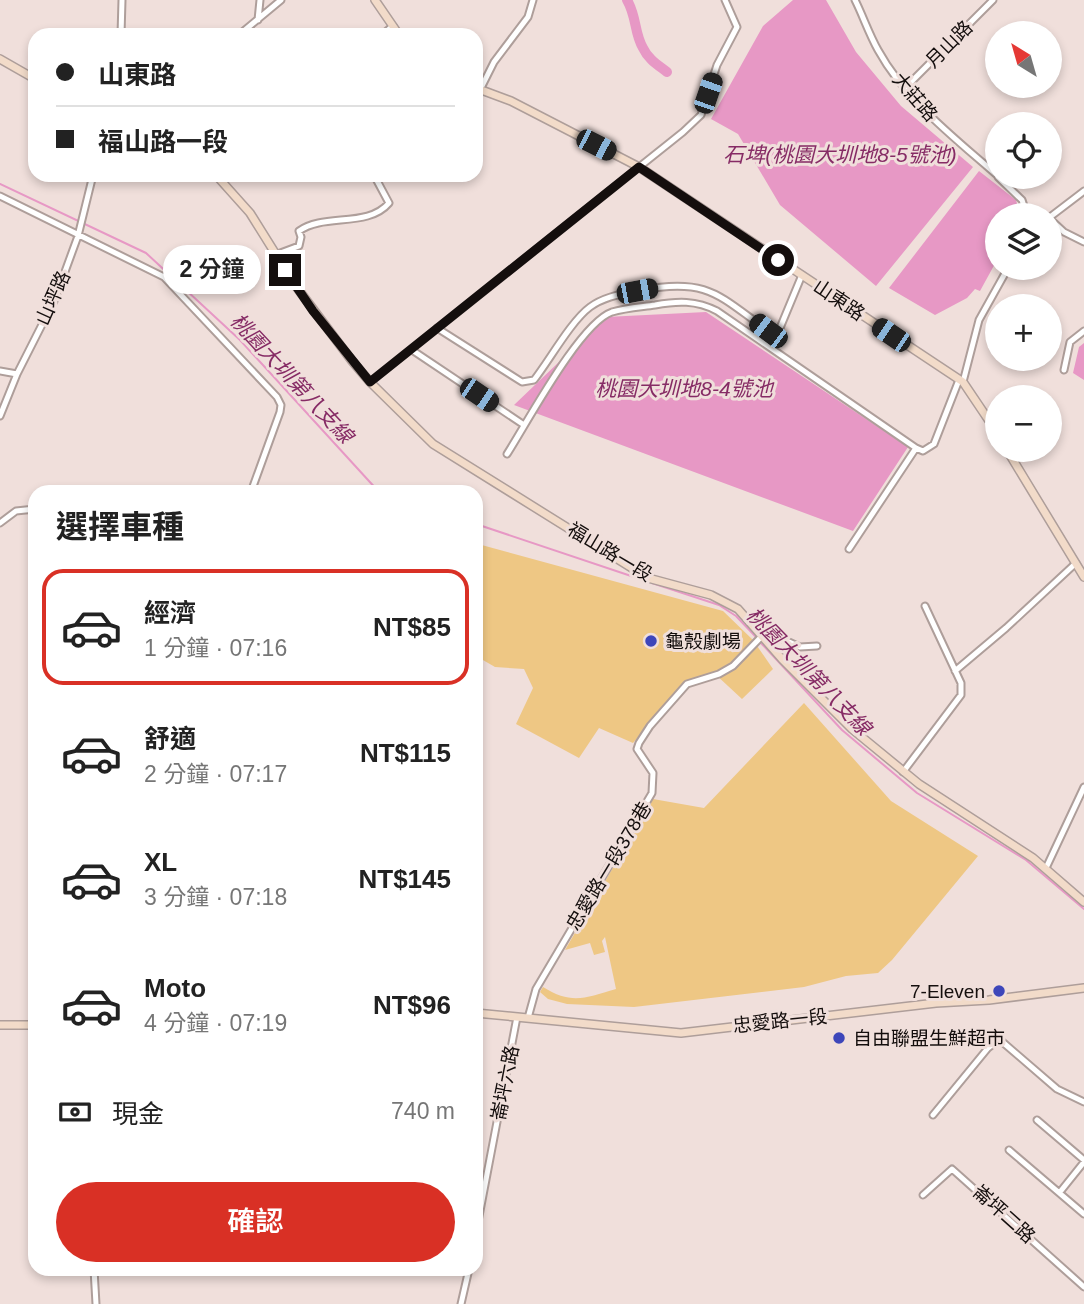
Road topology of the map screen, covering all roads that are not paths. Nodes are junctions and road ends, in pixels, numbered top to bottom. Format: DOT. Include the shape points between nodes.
graph roads {
  1 [pos="122,0"];
  2 [pos="260,0"];
  3 [pos="281,0"];
  4 [pos="375,0"];
  5 [pos="533,0"];
  6 [pos="725,0"];
  7 [pos="855,0"];
  8 [pos="993,0"];
  9 [pos="258,20"];
  10 [pos="393,26"];
  11 [pos="121,28"];
  12 [pos="248,28"];
  13 [pos="391,28"];
  14 [pos="0,59"];
  15 [pos="28,75"];
  16 [pos="483,81"];
  17 [pos="905,88"];
  18 [pos="483,91"];
  19 [pos="985,164"];
  20 [pos="639,167"];
  21 [pos="91,182"];
  22 [pos="222,182"];
  23 [pos="378,182"];
  24 [pos="1011,189"];
  25 [pos="1084,191"];
  26 [pos="0,196"];
  27 [pos="1023,203"];
  28 [pos="1062,208"];
  29 [pos="1062,230"];
  30 [pos="78,236"];
  31 [pos="1084,242"];
  32 [pos="275,255"];
  33 [pos="802,275"];
  34 [pos="1001,280"];
  35 [pos="437,328"];
  36 [pos="1084,331"];
  37 [pos="412,350"];
  38 [pos="1064,370"];
  39 [pos="0,371"];
  40 [pos="17,374"];
  41 [pos="961,381"];
  42 [pos="370,382"];
  43 [pos="985,415"];
  44 [pos="0,416"];
  45 [pos="524,425"];
  46 [pos="916,448"];
  47 [pos="507,454"];
  48 [pos="1014,462"];
  49 [pos="254,485"];
  50 [pos="28,510"];
  51 [pos="0,523"];
  52 [pos="849,549"];
  53 [pos="1076,563"];
  54 [pos="1084,577"];
  55 [pos="925,606"];
  56 [pos="760,639"];
  57 [pos="817,646"];
  58 [pos="955,671"];
  59 [pos="904,772"];
  60 [pos="1084,787"];
  61 [pos="1046,868"];
  62 [pos="1084,902"];
  63 [pos="1084,988"];
  64 [pos="483,1014"];
  65 [pos="517,1017"];
  66 [pos="528,1018"];
  67 [pos="0,1025"];
  68 [pos="28,1025"];
  69 [pos="1084,1102"];
  70 [pos="933,1115"];
  71 [pos="1037,1120"];
  72 [pos="1009,1150"];
  73 [pos="1084,1161"];
  74 [pos="1060,1192"];
  75 [pos="483,1195"];
  76 [pos="923,1195"];
  77 [pos="1084,1214"];
  78 [pos="94,1276"];
  79 [pos="467,1276"];
  80 [pos="1084,1287"];
  81 [pos="96,1304"];
  82 [pos="461,1304"];
  1 -- 11 [label="street"];
  2 -- 9 [label="street"];
  3 -- 9 [label="street"];
  4 -- 10 [label="street"];
  5 -- 16 [label="street" via="527,17"];
  6 -- 20 [label="street" via="737,27 717,65 701,115"];
  7 -- 17 [label="street, 大莊路" via="878,50"];
  8 -- 17 [label="street, 月山路"];
  9 -- 12 [label="street"];
  10 -- 13 [label="street"];
  14 -- 15 [label="street"];
  17 -- 19 [label="street, 大莊路"];
  18 -- 20 [label="street, 山東路"];
  20 -- 33 [label="street, 山東路"];
  20 -- 35 [label="street"];
  21 -- 30 [label="street, 山坪路"];
  22 -- 32 [label="street, 福山路一段" via="250,213"];
  23 -- 32 [label="street" via="389,203 384,209 307,225 299,230 299,246"];
  24 -- 27 [label="street, 大莊路"];
  25 -- 28 [label="street"];
  26 -- 30 [label="street"];
  29 -- 31 [label="street"];
  30 -- 40 [label="street, 山坪路" via="55,299"];
  30 -- 49 [label="street" via="164,277 277,397 280,412"];
  32 -- 42 [label="street, 福山路一段"];
  33 -- 35 [label="street" via="780,328 773,334 723,297 700,288 664,286 610,296 588,307 534,380 522,382"];
  33 -- 41 [label="street, 山東路"];
  34 -- 41 [label="street" via="979,320"];
  35 -- 37 [label="street"];
  36 -- 38 [label="street" via="1070,342"];
  37 -- 42 [label="street"];
  37 -- 45 [label="street"];
  39 -- 40 [label="street"];
  40 -- 44 [label="street, 山坪路"];
  41 -- 43 [label="street, 山東路"];
  41 -- 46 [label="street" via="934,444 928,450"];
  42 -- 56 [label="street, 福山路一段" via="433,444 648,578 711,595 738,609"];
  45 -- 46 [label="street" via="587,330 610,313 678,301 708,306 724,315"];
  45 -- 47 [label="street"];
  46 -- 52 [label="street"];
  48 -- 53 [label="street"];
  50 -- 51 [label="street"];
  53 -- 54 [label="street"];
  53 -- 58 [label="street"];
  55 -- 58 [label="street"];
  56 -- 57 [label="street" via="774,635 800,647"];
  56 -- 59 [label="street, 福山路一段" via="852,729"];
  56 -- 66 [label="street, 忠愛路一段378巷" via="733,666 687,684 639,743 637,749 653,774 652,793 536,989"];
  58 -- 59 [label="street" via="961,695"];
  59 -- 61 [label="street, 福山路一段"];
  60 -- 61 [label="street"];
  61 -- 62 [label="street, 福山路一段"];
  63 -- 66 [label="street, 忠愛路一段" via="681,1033"];
  64 -- 65 [label="street, 忠愛路一段"];
  65 -- 66 [label="street, 忠愛路一段"];
  65 -- 75 [label="street, 崙坪六路"];
  67 -- 68 [label="street"];
  69 -- 70 [label="street" via="1057,1089 999,1039"];
  71 -- 73 [label="street"];
  72 -- 74 [label="street"];
  73 -- 74 [label="street"];
  74 -- 77 [label="street"];
  76 -- 80 [label="street, 崙坪二路" via="952,1168"];
  78 -- 81 [label="street"];
  79 -- 82 [label="street"];
}
